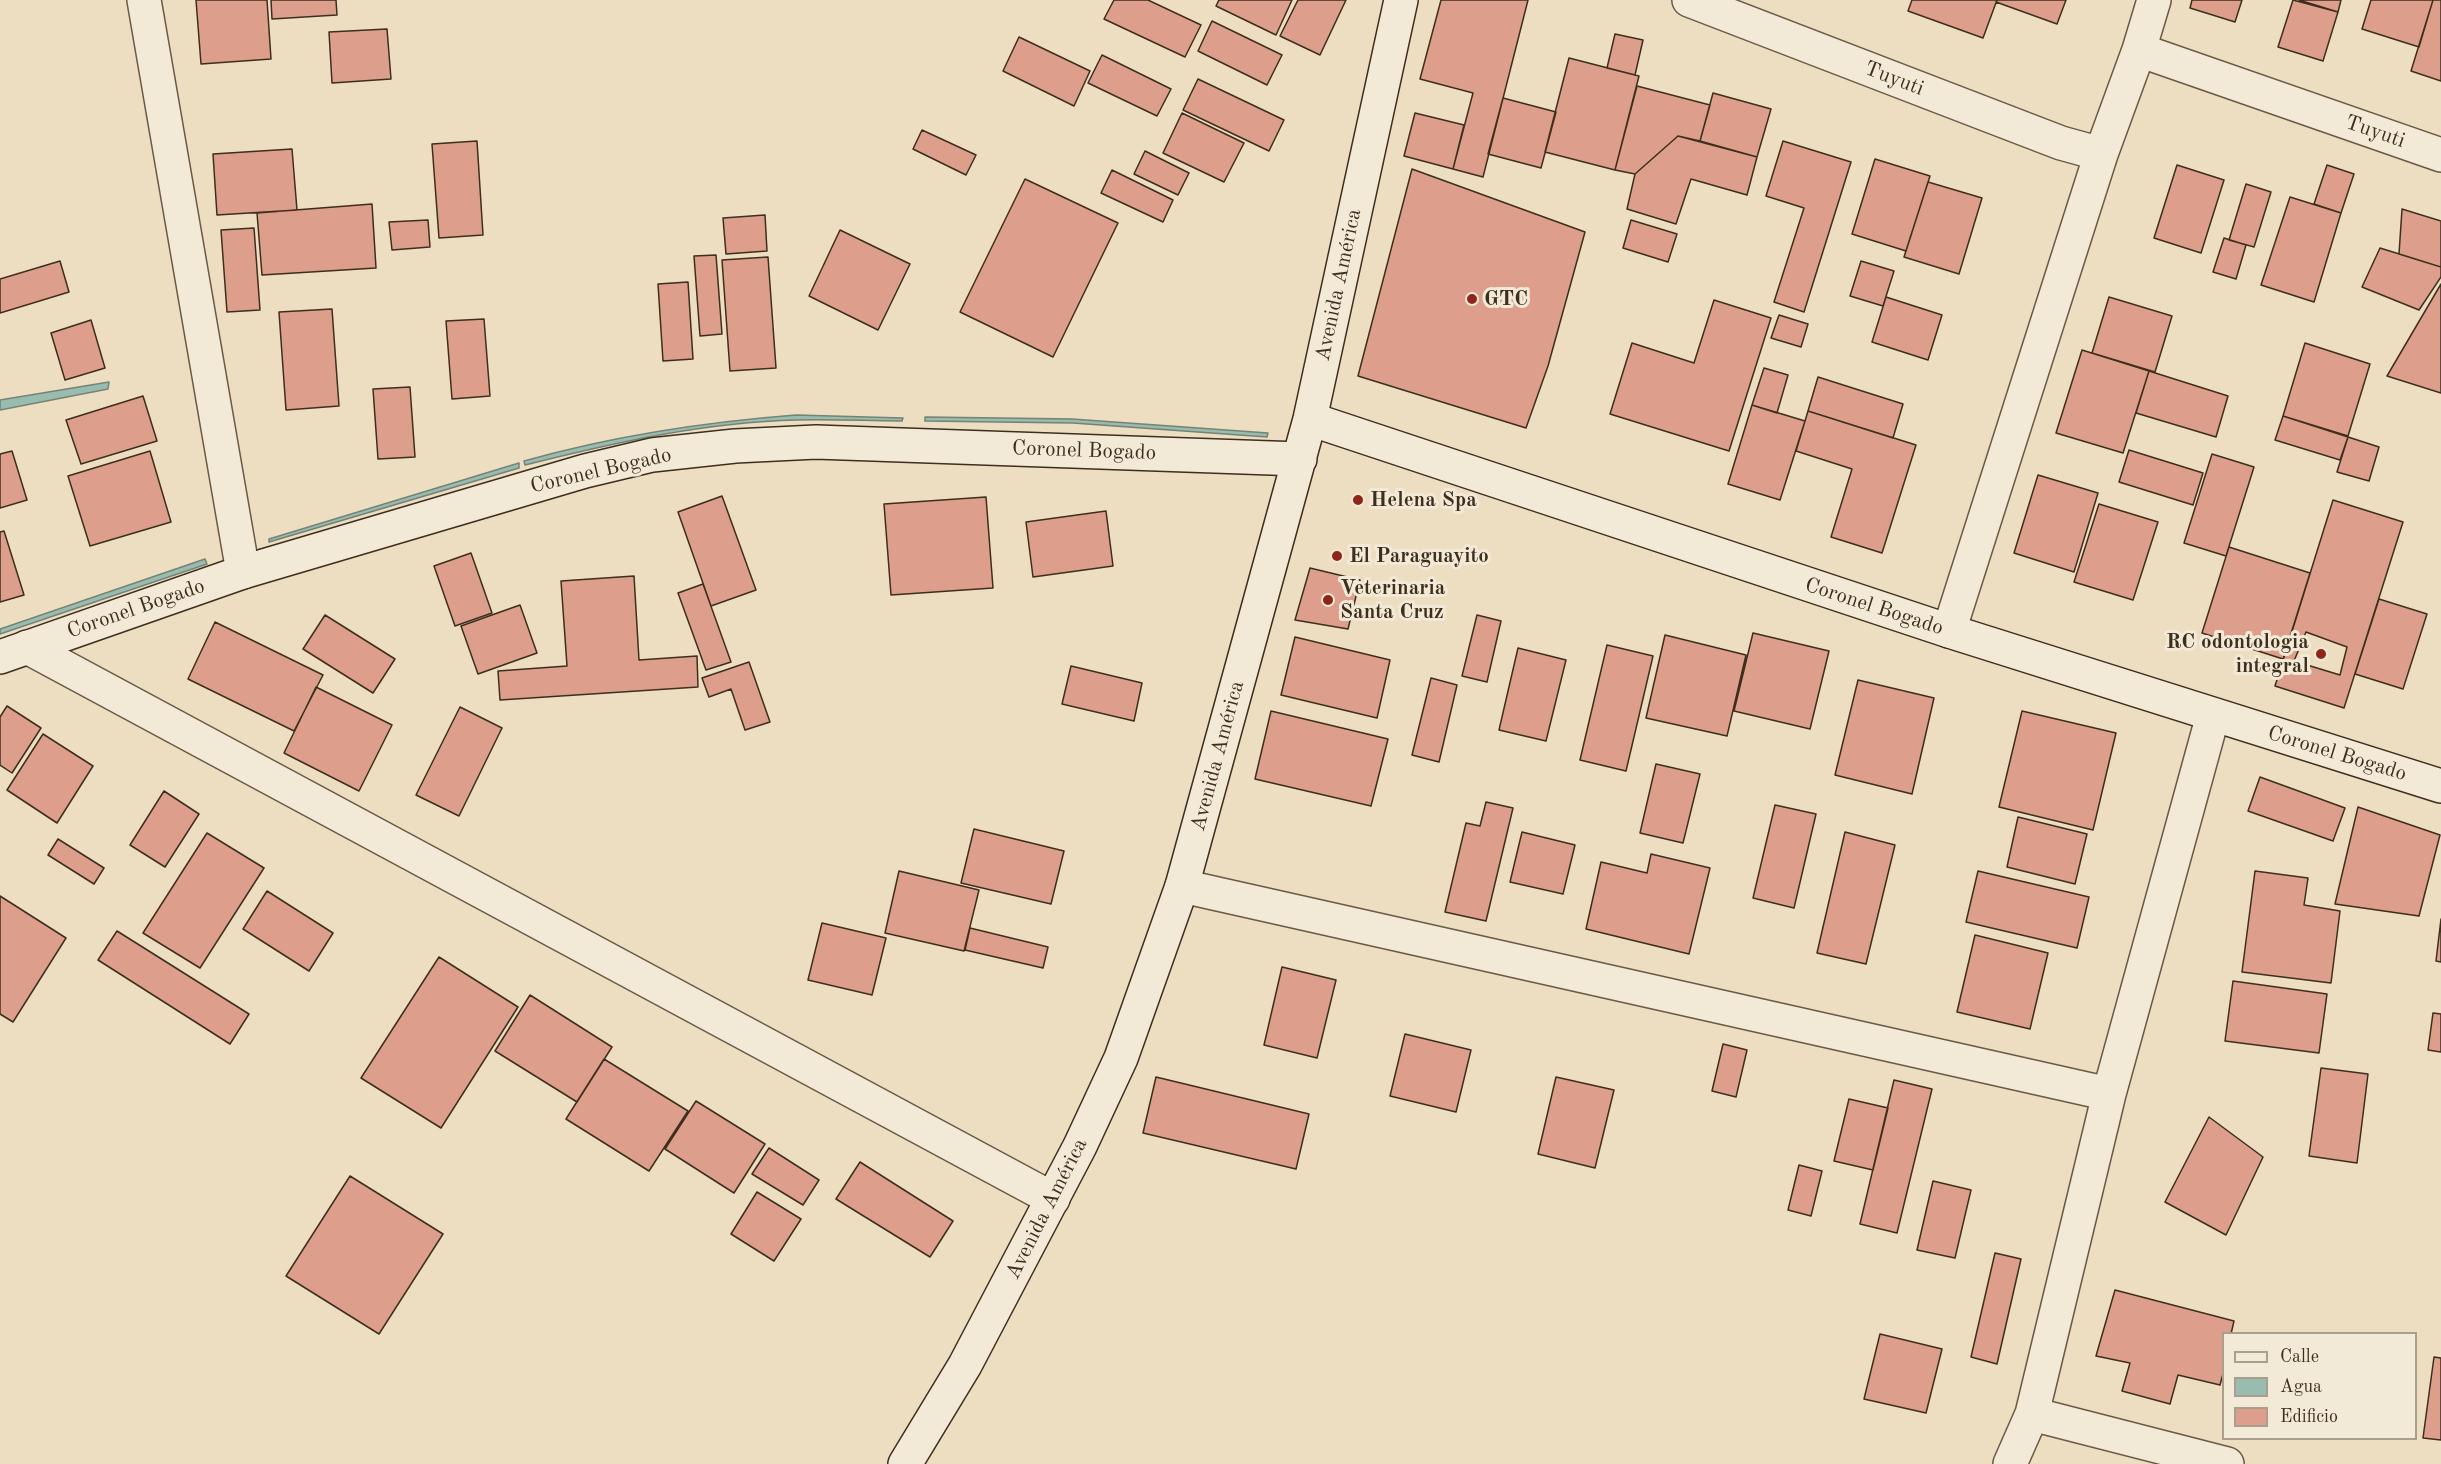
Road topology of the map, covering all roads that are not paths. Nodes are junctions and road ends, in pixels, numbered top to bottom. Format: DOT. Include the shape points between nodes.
graph roads {
  1 [pos="144,0"];
  2 [pos="1401,0"];
  3 [pos="1689,0"];
  4 [pos="2154,0"];
  5 [pos="2139,50"];
  6 [pos="2101,154"];
  7 [pos="2441,155"];
  8 [pos="1310,419"];
  9 [pos="1300,459"];
  10 [pos="243,572"];
  11 [pos="1949,632"];
  12 [pos="14,652"];
  13 [pos="2213,715"];
  14 [pos="2441,786"];
  15 [pos="1182,886"];
  16 [pos="2109,1094"];
  17 [pos="1053,1198"];
  18 [pos="2032,1414"];
  19 [pos="905,1464"];
  20 [pos="2010,1464"];
  21 [pos="2227,1464"];
  1 -- 10 [label="street"];
  2 -- 8 [label="street, Avenida América"];
  3 -- 6 [label="street, Tuyuti" via="2061,143"];
  4 -- 5 [label="street"];
  5 -- 6 [label="street"];
  5 -- 7 [label="street, Tuyuti"];
  6 -- 11 [label="street"];
  8 -- 9 [label="street, Avenida América"];
  8 -- 11 [label="street, Coronel Bogado"];
  9 -- 10 [label="street, Coronel Bogado" via="816,442 664,454 585,471"];
  9 -- 15 [label="street, Avenida América"];
  10 -- 12 [label="street, Coronel Bogado"];
  11 -- 13 [label="street, Coronel Bogado"];
  12 -- 17 [label="street"];
  13 -- 14 [label="street, Coronel Bogado"];
  13 -- 16 [label="street"];
  15 -- 16 [label="street"];
  15 -- 17 [label="street, Avenida América" via="1121,1058"];
  16 -- 18 [label="street"];
  17 -- 19 [label="street, Avenida América" via="965,1365"];
  18 -- 20 [label="street"];
  18 -- 21 [label="street"];
}
